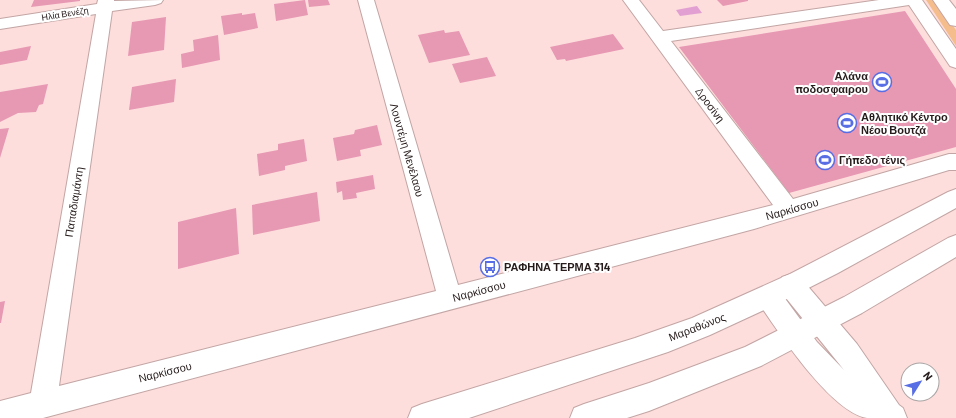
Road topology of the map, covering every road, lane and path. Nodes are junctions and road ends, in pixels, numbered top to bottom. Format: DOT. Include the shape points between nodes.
graph roads {
  1 [pos="155,0"];
  2 [pos="366,0"];
  3 [pos="631,0"];
  4 [pos="913,0"];
  5 [pos="941,0"];
  6 [pos="105,4"];
  7 [pos="956,21"];
  8 [pos="0,24"];
  9 [pos="658,37"];
  10 [pos="956,62"];
  11 [pos="956,162"];
  12 [pos="956,198"];
  13 [pos="789,210"];
  14 [pos="956,245"];
  15 [pos="791,285"];
  16 [pos="769,297"];
  17 [pos="450,299"];
  18 [pos="822,321"];
  19 [pos="796,335"];
  20 [pos="43,404"];
  21 [pos="0,415"];
  22 [pos="890,417"];
  23 [pos="422,418"];
  24 [pos="584,418"];
  1 -- 6 [label="street, Ηλία Βενέζη"];
  2 -- 17 [label="street, Λουντέμη Μενέλαου"];
  3 -- 9 [label="street, Δροσίνη"];
  4 -- 9 [label="street"];
  4 -- 10 [label="street"];
  5 -- 7 [label="street"];
  6 -- 8 [label="street, Ηλία Βενέζη"];
  6 -- 20 [label="street, Παπαδιαμάντη"];
  9 -- 13 [label="street, Δροσίνη"];
  11 -- 13 [label="street, Ναρκίσσου"];
  12 -- 15 [label="street, Μαραθώνος"];
  13 -- 17 [label="street, Ναρκίσσου"];
  14 -- 18 [label="street"];
  15 -- 16 [label="street, Μαραθώνος"];
  15 -- 18 [label="street"];
  16 -- 19 [label="street"];
  16 -- 23 [label="street, Μαραθώνος" via="699,328 622,355"];
  17 -- 20 [label="street, Ναρκίσσου"];
  18 -- 19 [label="street"];
  18 -- 22 [label="street" via="848,353"];
  19 -- 22 [label="street" via="843,387 856,398"];
  19 -- 24 [label="street" via="752,358 649,397"];
  20 -- 21 [label="street, Ναρκίσσου"];
}
